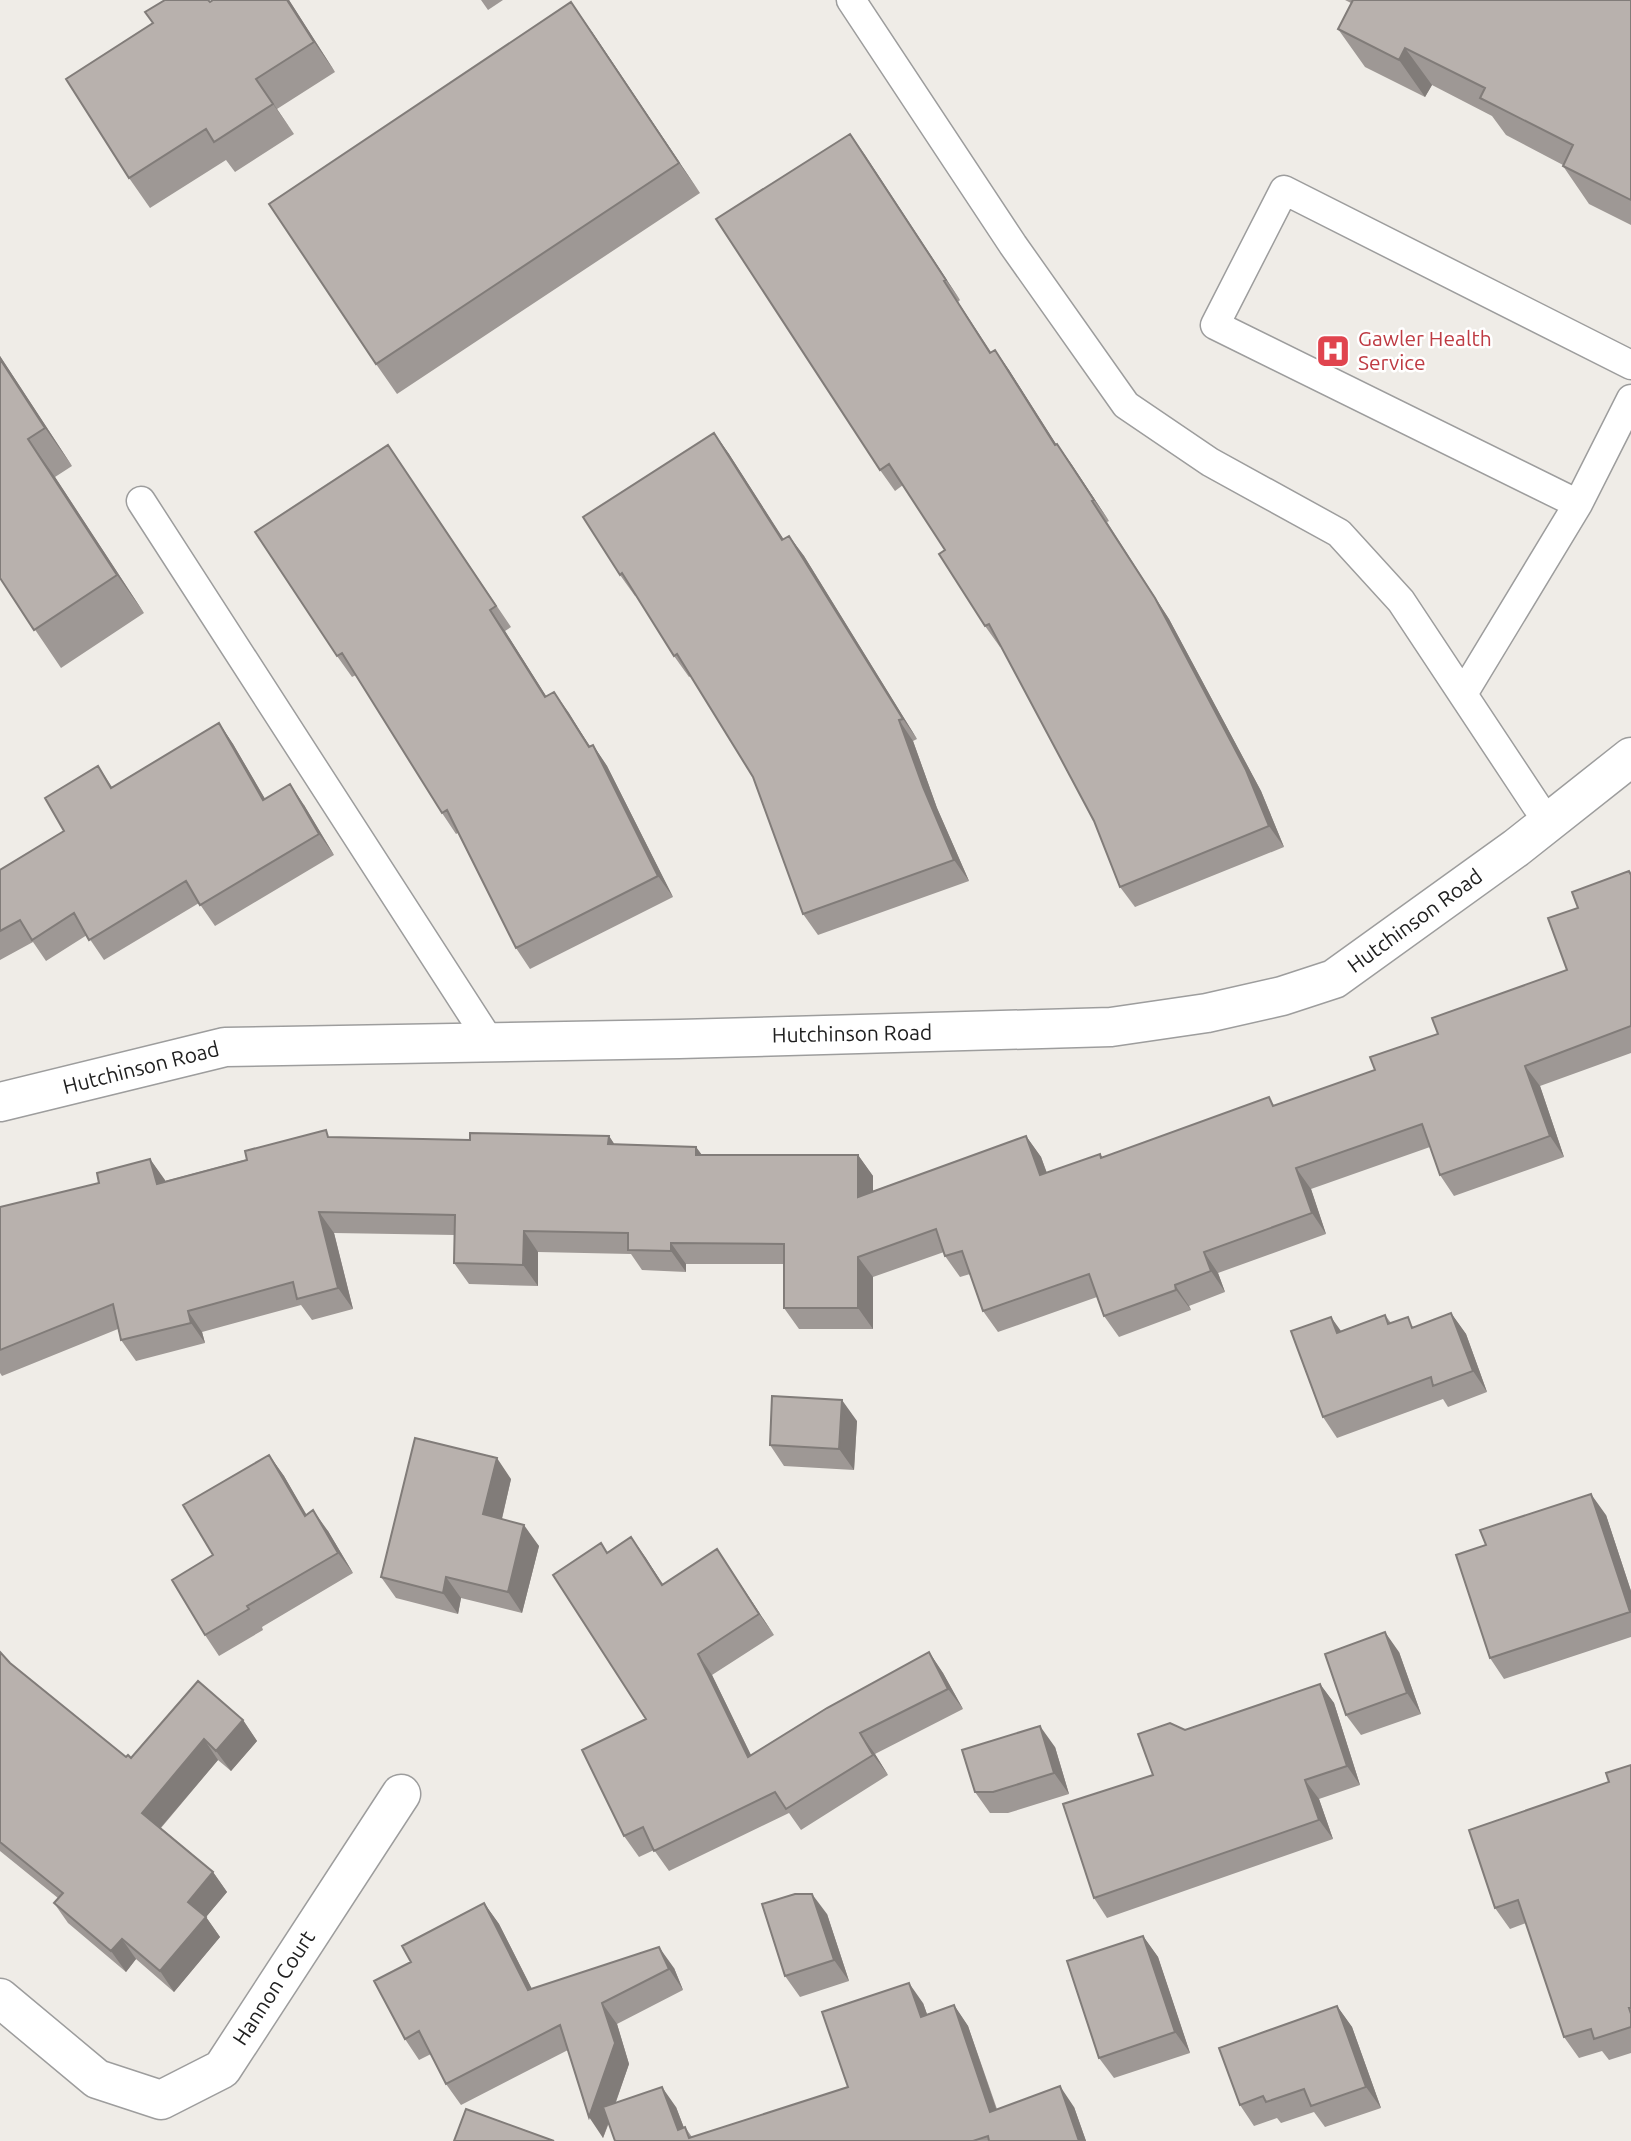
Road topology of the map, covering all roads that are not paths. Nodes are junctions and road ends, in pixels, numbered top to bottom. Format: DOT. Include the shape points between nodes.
graph roads {
  1 [pos="851,0"];
  2 [pos="1631,365"];
  3 [pos="1631,399"];
  4 [pos="141,501"];
  5 [pos="1578,504"];
  6 [pos="1464,694"];
  7 [pos="1631,757"];
  8 [pos="1548,822"];
  9 [pos="490,1042"];
  10 [pos="0,1102"];
  11 [pos="401,1794"];
  12 [pos="0,1998"];
  1 -- 6 [label="lane" via="1013,245 1126,405 1210,462 1339,533 1401,601"];
  2 -- 5 [label="lane" via="1284,190 1215,325"];
  3 -- 5 [label="lane"];
  4 -- 9 [label="lane"];
  5 -- 6 [label="lane"];
  6 -- 8 [label="lane"];
  7 -- 8 [label="street, Hutchinson Road"];
  8 -- 9 [label="street, Hutchinson Road" via="1334,979 1207,1013 1111,1027"];
  9 -- 10 [label="street, Hutchinson Road" via="225,1047"];
  11 -- 12 [label="street, Hannon Court" via="222,2069 161,2100 97,2079"];
}
